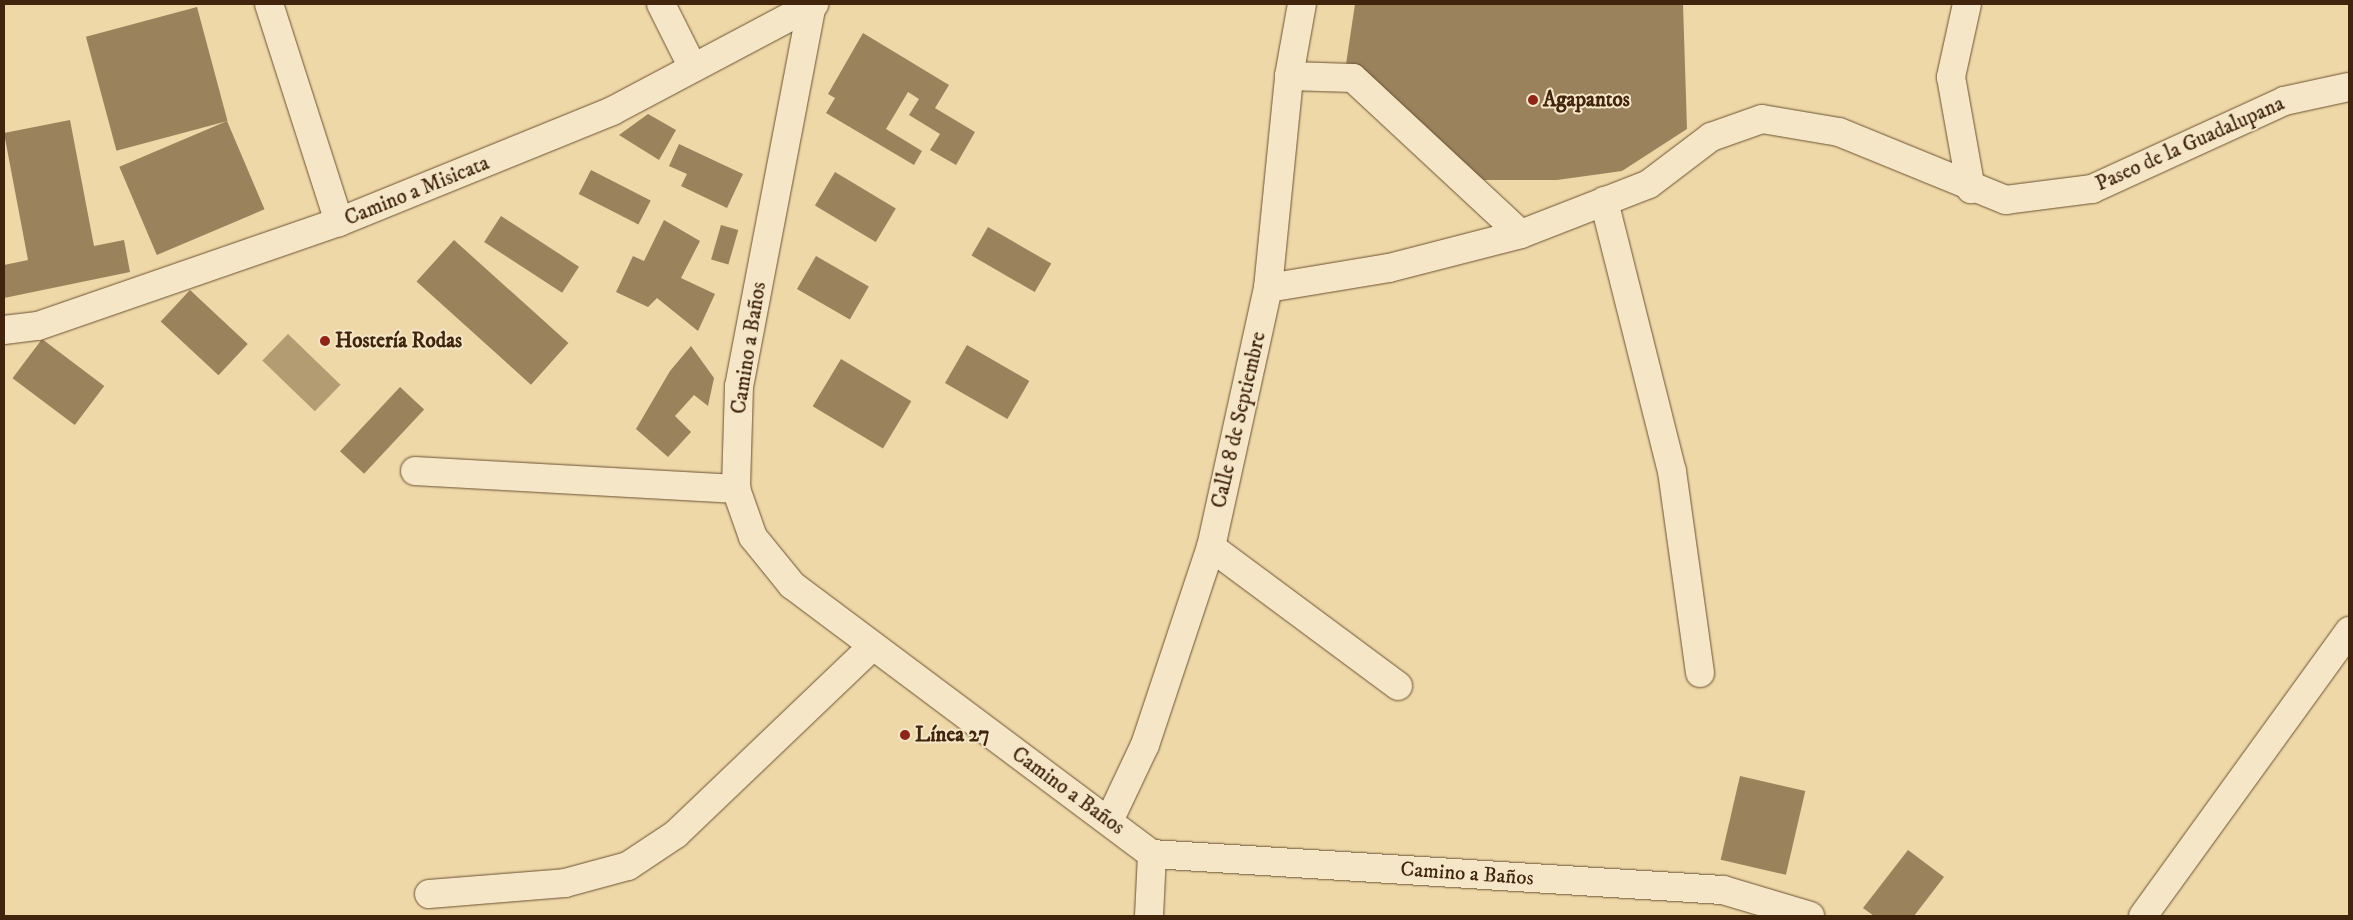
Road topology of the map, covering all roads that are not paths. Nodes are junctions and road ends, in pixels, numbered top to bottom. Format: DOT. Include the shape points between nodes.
graph roads {
  1 [pos="269,4"];
  2 [pos="661,4"];
  3 [pos="813,4"];
  4 [pos="1302,4"];
  5 [pos="1966,4"];
  6 [pos="692,66"];
  7 [pos="1289,76"];
  8 [pos="2349,87"];
  9 [pos="1971,189"];
  10 [pos="1604,201"];
  11 [pos="340,222"];
  12 [pos="1521,234"];
  13 [pos="1268,288"];
  14 [pos="4,330"];
  15 [pos="415,471"];
  16 [pos="736,489"];
  17 [pos="1211,547"];
  18 [pos="2349,631"];
  19 [pos="872,647"];
  20 [pos="1700,674"];
  21 [pos="1398,686"];
  22 [pos="1109,821"];
  23 [pos="1152,854"];
  24 [pos="429,894"];
  25 [pos="1149,916"];
  26 [pos="1810,916"];
  27 [pos="2143,916"];
  1 -- 11 [label="street"];
  2 -- 6 [label="street"];
  3 -- 6 [label="street, Camino a Misicata"];
  3 -- 16 [label="street, Camino a Baños" via="739,386"];
  4 -- 7 [label="street, Calle 8 de Septiembre"];
  5 -- 9 [label="street" via="1951,77"];
  6 -- 11 [label="street, Camino a Misicata" via="612,111"];
  7 -- 12 [label="street" via="1353,78"];
  7 -- 13 [label="street, Calle 8 de Septiembre"];
  8 -- 9 [label="street, Paseo de la Guadalupana" via="2284,101 2092,189 2006,200"];
  9 -- 10 [label="street, Paseo de la Guadalupana" via="1839,132 1762,119 1711,137 1649,184"];
  10 -- 12 [label="street, Paseo de la Guadalupana"];
  10 -- 20 [label="street" via="1672,472"];
  11 -- 14 [label="street, Camino a Misicata" via="38,326"];
  12 -- 13 [label="street, Paseo de la Guadalupana" via="1389,268"];
  13 -- 17 [label="street, Calle 8 de Septiembre"];
  15 -- 16 [label="street"];
  16 -- 19 [label="street, Camino a Baños" via="753,537 792,586"];
  17 -- 21 [label="street"];
  17 -- 22 [label="street, Calle 8 de Septiembre" via="1145,745"];
  18 -- 27 [label="street"];
  19 -- 22 [label="street, Camino a Baños"];
  19 -- 24 [label="street" via="676,834 628,866 565,883"];
  22 -- 23 [label="street, Camino a Baños"];
  23 -- 25 [label="street"];
  23 -- 26 [label="street, Camino a Baños" via="1723,890"];
}
